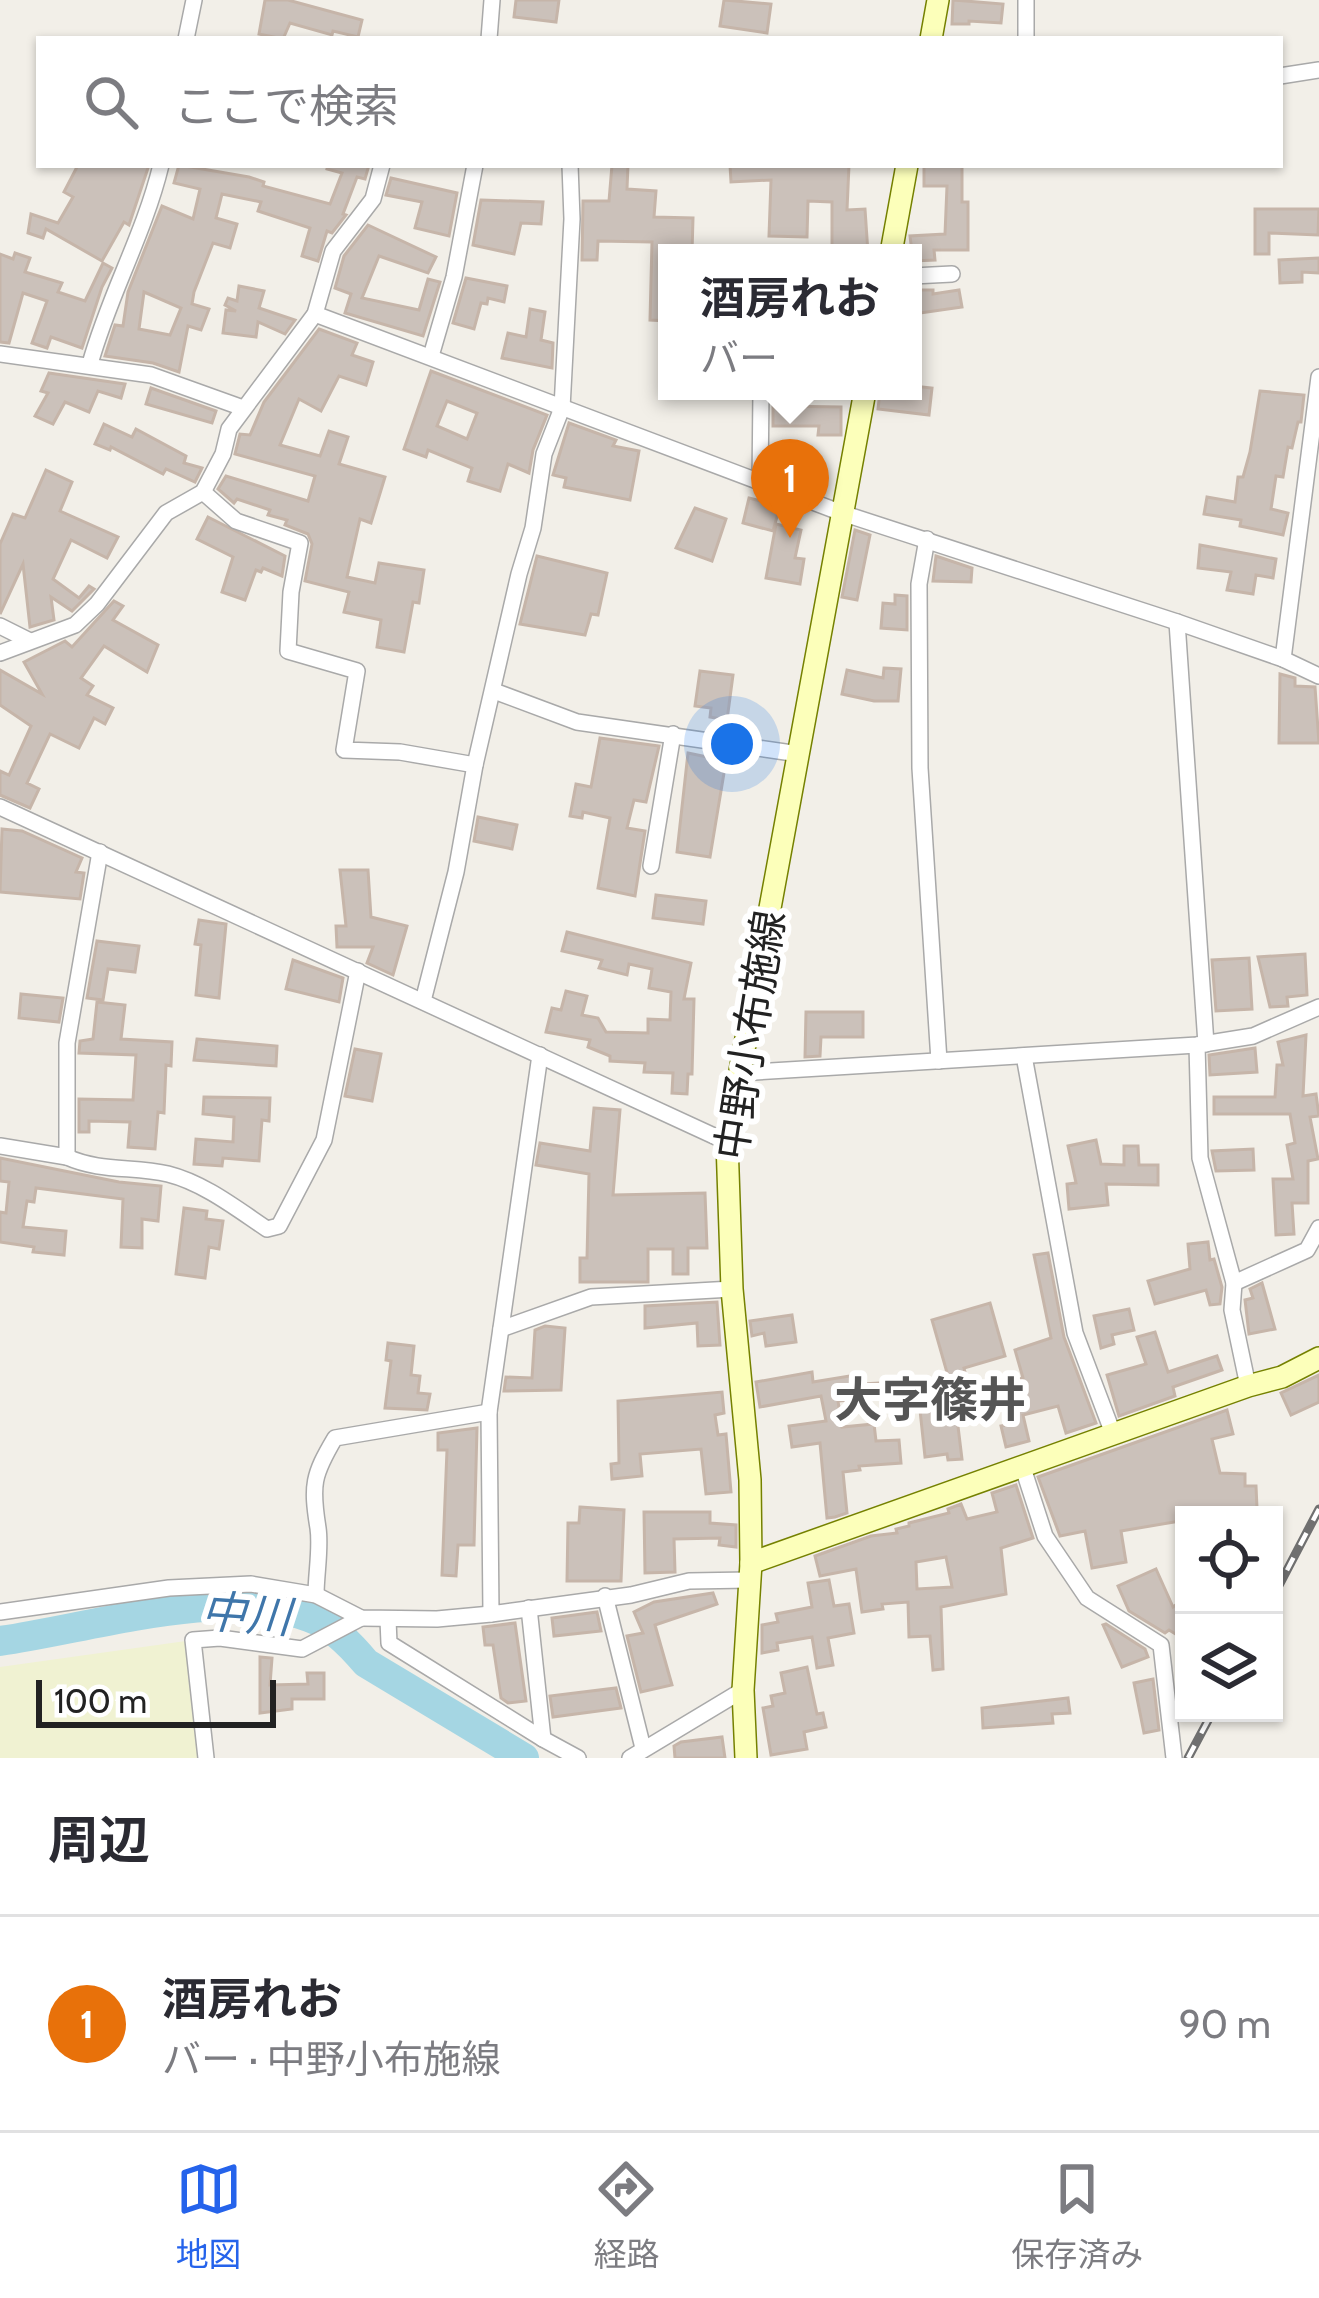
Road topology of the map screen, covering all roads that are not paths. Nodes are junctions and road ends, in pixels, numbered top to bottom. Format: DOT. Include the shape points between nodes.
graph roads {
  1 [pos="194,0"];
  2 [pos="492,0"];
  3 [pos="938,0"];
  4 [pos="1026,0"];
  5 [pos="187,36"];
  6 [pos="489,36"];
  7 [pos="932,36"];
  8 [pos="1026,36"];
  9 [pos="1319,70"];
  10 [pos="1283,76"];
  11 [pos="160,168"];
  12 [pos="381,168"];
  13 [pos="474,168"];
  14 [pos="570,168"];
  15 [pos="906,168"];
  16 [pos="893,244"];
  17 [pos="952,274"];
  18 [pos="922,276"];
  19 [pos="315,314"];
  20 [pos="0,354"];
  21 [pos="431,356"];
  22 [pos="90,364"];
  23 [pos="1319,377"];
  24 [pos="761,400"];
  25 [pos="863,400"];
  26 [pos="1317,400"];
  27 [pos="243,408"];
  28 [pos="562,408"];
  29 [pos="760,484"];
  30 [pos="202,492"];
  31 [pos="842,513"];
  32 [pos="927,539"];
  33 [pos="1177,622"];
  34 [pos="0,626"];
  35 [pos="28,640"];
  36 [pos="0,653"];
  37 [pos="1283,659"];
  38 [pos="1319,676"];
  39 [pos="494,692"];
  40 [pos="673,734"];
  41 [pos="799,754"];
  42 [pos="475,765"];
  43 [pos="0,807"];
  44 [pos="100,852"];
  45 [pos="652,866"];
  46 [pos="358,971"];
  47 [pos="423,1001"];
  48 [pos="1319,1007"];
  49 [pos="1202,1044"];
  50 [pos="540,1055"];
  51 [pos="1024,1056"];
  52 [pos="939,1061"];
  53 [pos="738,1073"];
  54 [pos="727,1142"];
  55 [pos="0,1147"];
  56 [pos="67,1157"];
  57 [pos="1319,1228"];
  58 [pos="1234,1283"];
  59 [pos="732,1289"];
  60 [pos="501,1330"];
  61 [pos="1319,1358"];
  62 [pos="1248,1386"];
  63 [pos="489,1412"];
  64 [pos="1114,1436"];
  65 [pos="1023,1468"];
  66 [pos="750,1572"];
  67 [pos="316,1595"];
  68 [pos="605,1596"];
  69 [pos="529,1608"];
  70 [pos="0,1612"];
  71 [pos="491,1614"];
  72 [pos="361,1618"];
  73 [pos="388,1620"];
  74 [pos="743,1690"];
  75 [pos="543,1738"];
  76 [pos="636,1753"];
  77 [pos="206,1758"];
  78 [pos="578,1758"];
  79 [pos="746,1758"];
  80 [pos="1174,1758"];
  1 -- 5 [label="street"];
  2 -- 6 [label="street"];
  3 -- 7 [label="main road"];
  4 -- 8 [label="street"];
  9 -- 10 [label="street"];
  11 -- 22 [label="street"];
  12 -- 19 [label="street" via="373,199 333,251"];
  13 -- 21 [label="street"];
  14 -- 28 [label="street"];
  15 -- 16 [label="main road"];
  17 -- 18 [label="street"];
  19 -- 21 [label="street"];
  19 -- 27 [label="street"];
  20 -- 22 [label="street"];
  21 -- 28 [label="street"];
  22 -- 27 [label="street" via="151,375"];
  23 -- 26 [label="street"];
  24 -- 29 [label="street"];
  25 -- 31 [label="main road, 中野小布施線"];
  26 -- 37 [label="street"];
  27 -- 30 [label="street"];
  28 -- 29 [label="street"];
  28 -- 39 [label="street" via="544,454"];
  29 -- 31 [label="street"];
  30 -- 35 [label="street" via="166,513 75,625"];
  30 -- 42 [label="street" via="236,521 300,543 288,651 357,670 344,750"];
  31 -- 32 [label="street"];
  31 -- 41 [label="main road, 中野小布施線"];
  32 -- 33 [label="street"];
  32 -- 52 [label="street" via="919,584 920,767"];
  33 -- 37 [label="street"];
  33 -- 49 [label="street"];
  34 -- 35 [label="street"];
  35 -- 36 [label="street"];
  37 -- 38 [label="street"];
  39 -- 40 [label="street" via="577,722"];
  39 -- 42 [label="street"];
  40 -- 41 [label="street"];
  40 -- 45 [label="street"];
  41 -- 53 [label="main road, 中野小布施線"];
  42 -- 47 [label="street"];
  43 -- 44 [label="street"];
  44 -- 46 [label="street"];
  44 -- 56 [label="street" via="67,1043"];
  46 -- 47 [label="street"];
  46 -- 56 [label="street" via="324,1140 279,1226 267,1229 170,1174 89,1167"];
  47 -- 50 [label="street"];
  48 -- 49 [label="street" via="1253,1036"];
  49 -- 51 [label="street"];
  49 -- 58 [label="street" via="1200,1158"];
  50 -- 54 [label="street"];
  50 -- 60 [label="street"];
  51 -- 52 [label="street"];
  51 -- 64 [label="street" via="1075,1333"];
  52 -- 53 [label="street"];
  53 -- 54 [label="main road, 中野小布施線"];
  54 -- 59 [label="main road, 中野小布施線"];
  55 -- 56 [label="street"];
  57 -- 58 [label="street" via="1307,1250"];
  58 -- 62 [label="street"];
  59 -- 60 [label="street" via="592,1297"];
  59 -- 66 [label="main road, 中野小布施線"];
  60 -- 63 [label="street"];
  61 -- 62 [label="main road"];
  62 -- 64 [label="main road"];
  63 -- 67 [label="street" via="335,1438 314,1488"];
  63 -- 71 [label="street"];
  64 -- 65 [label="main road"];
  65 -- 66 [label="main road"];
  65 -- 80 [label="street" via="1045,1535 1087,1598 1161,1645"];
  66 -- 68 [label="street"];
  66 -- 74 [label="main road, 中野小布施線"];
  67 -- 70 [label="street" via="250,1584 174,1588"];
  67 -- 72 [label="street"];
  68 -- 69 [label="street"];
  68 -- 76 [label="street"];
  69 -- 71 [label="street"];
  69 -- 75 [label="street"];
  71 -- 73 [label="street"];
  72 -- 73 [label="street"];
  72 -- 77 [label="street" via="302,1649 193,1640"];
  73 -- 75 [label="street" via="389,1643"];
  74 -- 76 [label="street"];
  74 -- 79 [label="main road, 中野小布施線"];
  75 -- 78 [label="street"];
}
